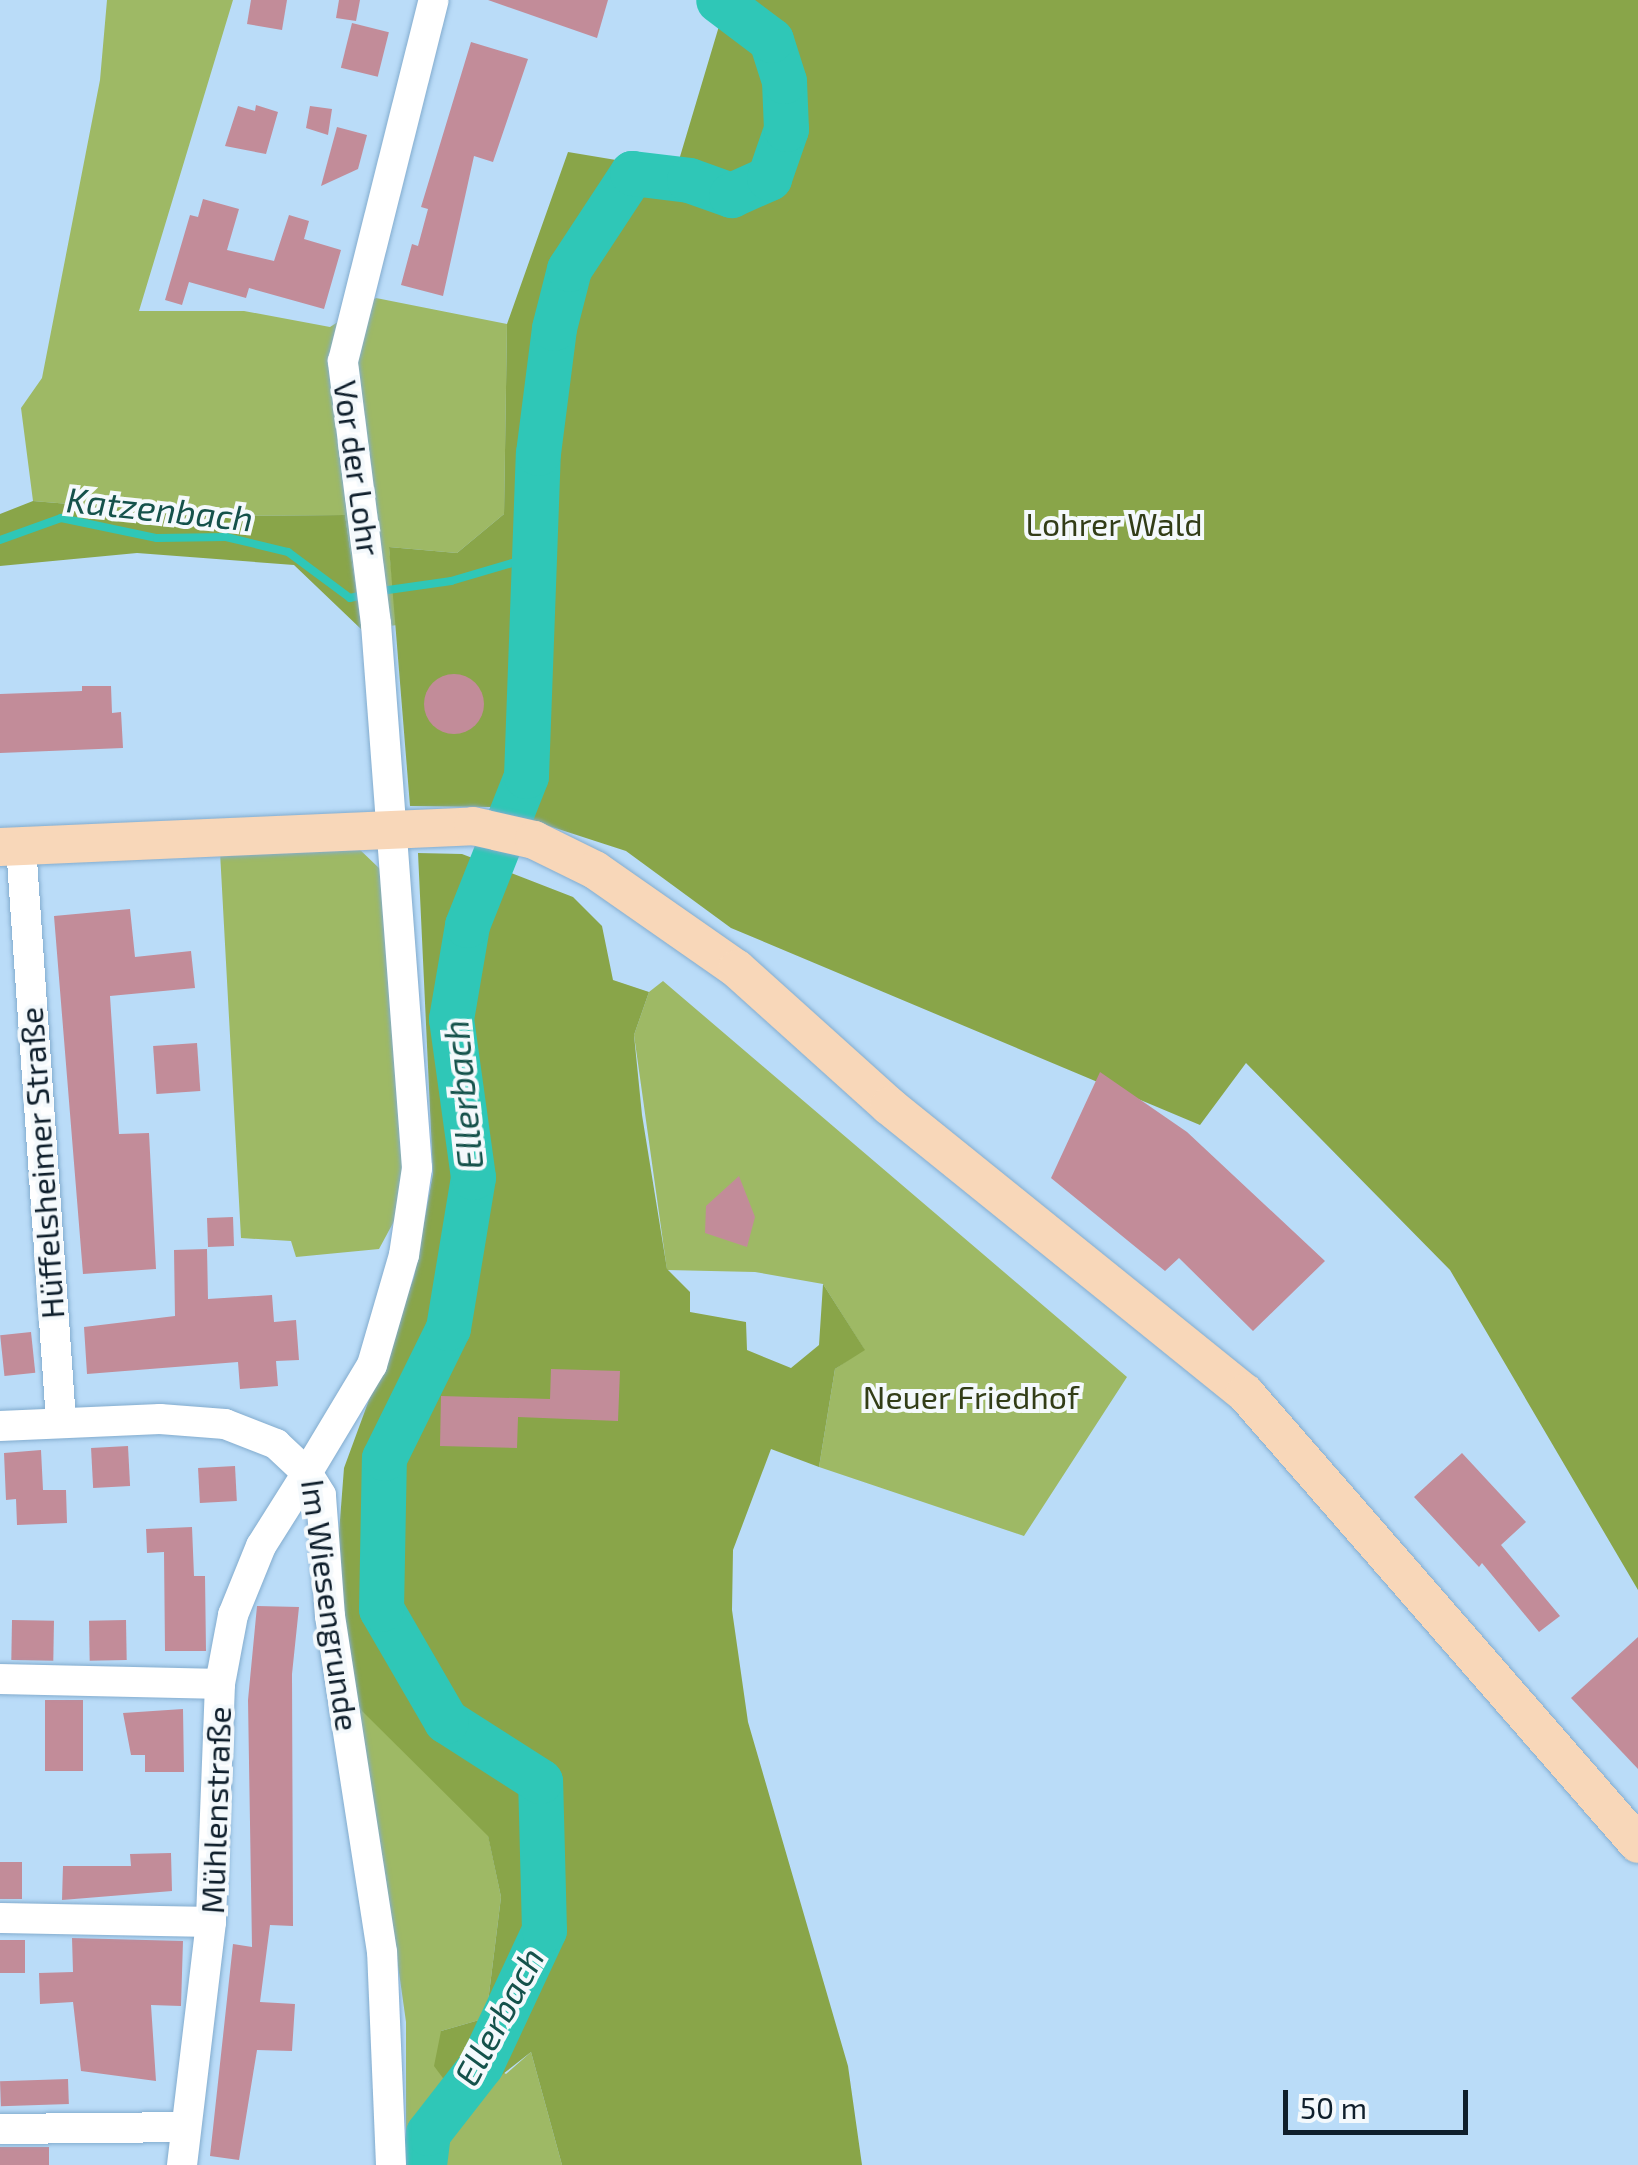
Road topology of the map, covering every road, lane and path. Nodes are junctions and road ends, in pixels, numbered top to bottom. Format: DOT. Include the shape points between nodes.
graph roads {
  1 [pos="434,0"];
  2 [pos="393,826"];
  3 [pos="10,846"];
  4 [pos="61,1421"];
  5 [pos="0,1426"];
  6 [pos="307,1473"];
  7 [pos="0,1679"];
  8 [pos="220,1684"];
  9 [pos="1638,1844"];
  10 [pos="0,1918"];
  11 [pos="211,1922"];
  12 [pos="186,2127"];
  13 [pos="0,2129"];
  14 [pos="182,2165"];
  15 [pos="391,2165"];
  1 -- 2 [label="street, Vor der Lohr" via="344,361 369,546"];
  2 -- 3 [label="main road"];
  2 -- 6 [label="street, Im Wiesengrunde" via="416,1168 404,1255 372,1365"];
  2 -- 9 [label="main road" via="473,826 534,840 683,926 889,1106 1245,1393"];
  3 -- 4 [label="street, Hüffelsheimer Straße"];
  4 -- 5 [label="street"];
  4 -- 6 [label="street" via="225,1424 276,1444"];
  6 -- 8 [label="street, Mühlenstraße" via="261,1546 233,1614"];
  6 -- 15 [label="street, Im Wiesengrunde" via="322,1495 330,1616 382,1952"];
  7 -- 8 [label="street"];
  8 -- 11 [label="street, Mühlenstraße"];
  10 -- 11 [label="street"];
  11 -- 12 [label="street, Mühlenstraße"];
  12 -- 13 [label="street"];
  12 -- 14 [label="street, Mühlenstraße"];
}
